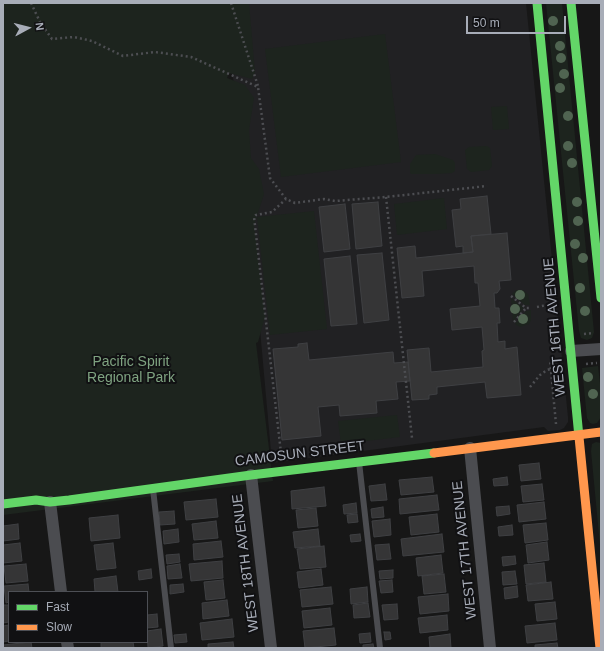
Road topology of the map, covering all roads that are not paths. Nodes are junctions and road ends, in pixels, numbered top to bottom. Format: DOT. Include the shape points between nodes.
graph roads {
  1 [pos="537,3"];
  2 [pos="571,3"];
  3 [pos="601,298"];
  4 [pos="601,349"];
  5 [pos="571,352"];
  6 [pos="601,432"];
  7 [pos="579,435"];
  8 [pos="470,448"];
  9 [pos="359,462"];
  10 [pos="251,475"];
  11 [pos="152,488"];
  12 [pos="50,502"];
  13 [pos="3,504"];
  14 [pos="61,591"];
  15 [pos="171,648"];
  16 [pos="272,648"];
  17 [pos="380,648"];
  18 [pos="490,648"];
  19 [pos="600,648"];
  1 -- 5 [label="main road, WEST 16TH AVENUE"];
  2 -- 3 [label="main road"];
  4 -- 5 [label="street"];
  5 -- 7 [label="main road, WEST 16TH AVENUE"];
  6 -- 7 [label="main road, CAMOSUN STREET"];
  7 -- 8 [label="main road, CAMOSUN STREET"];
  7 -- 19 [label="main road, WEST 16TH AVENUE"];
  8 -- 9 [label="main road, CAMOSUN STREET"];
  8 -- 18 [label="street, WEST 17TH AVENUE"];
  9 -- 10 [label="main road, CAMOSUN STREET"];
  9 -- 17 [label="lane"];
  10 -- 11 [label="main road, CAMOSUN STREET"];
  10 -- 16 [label="street, WEST 18TH AVENUE"];
  11 -- 12 [label="main road, CAMOSUN STREET"];
  11 -- 15 [label="lane"];
  12 -- 13 [label="main road, CAMOSUN STREET" via="36,500"];
  12 -- 14 [label="street"];
}
